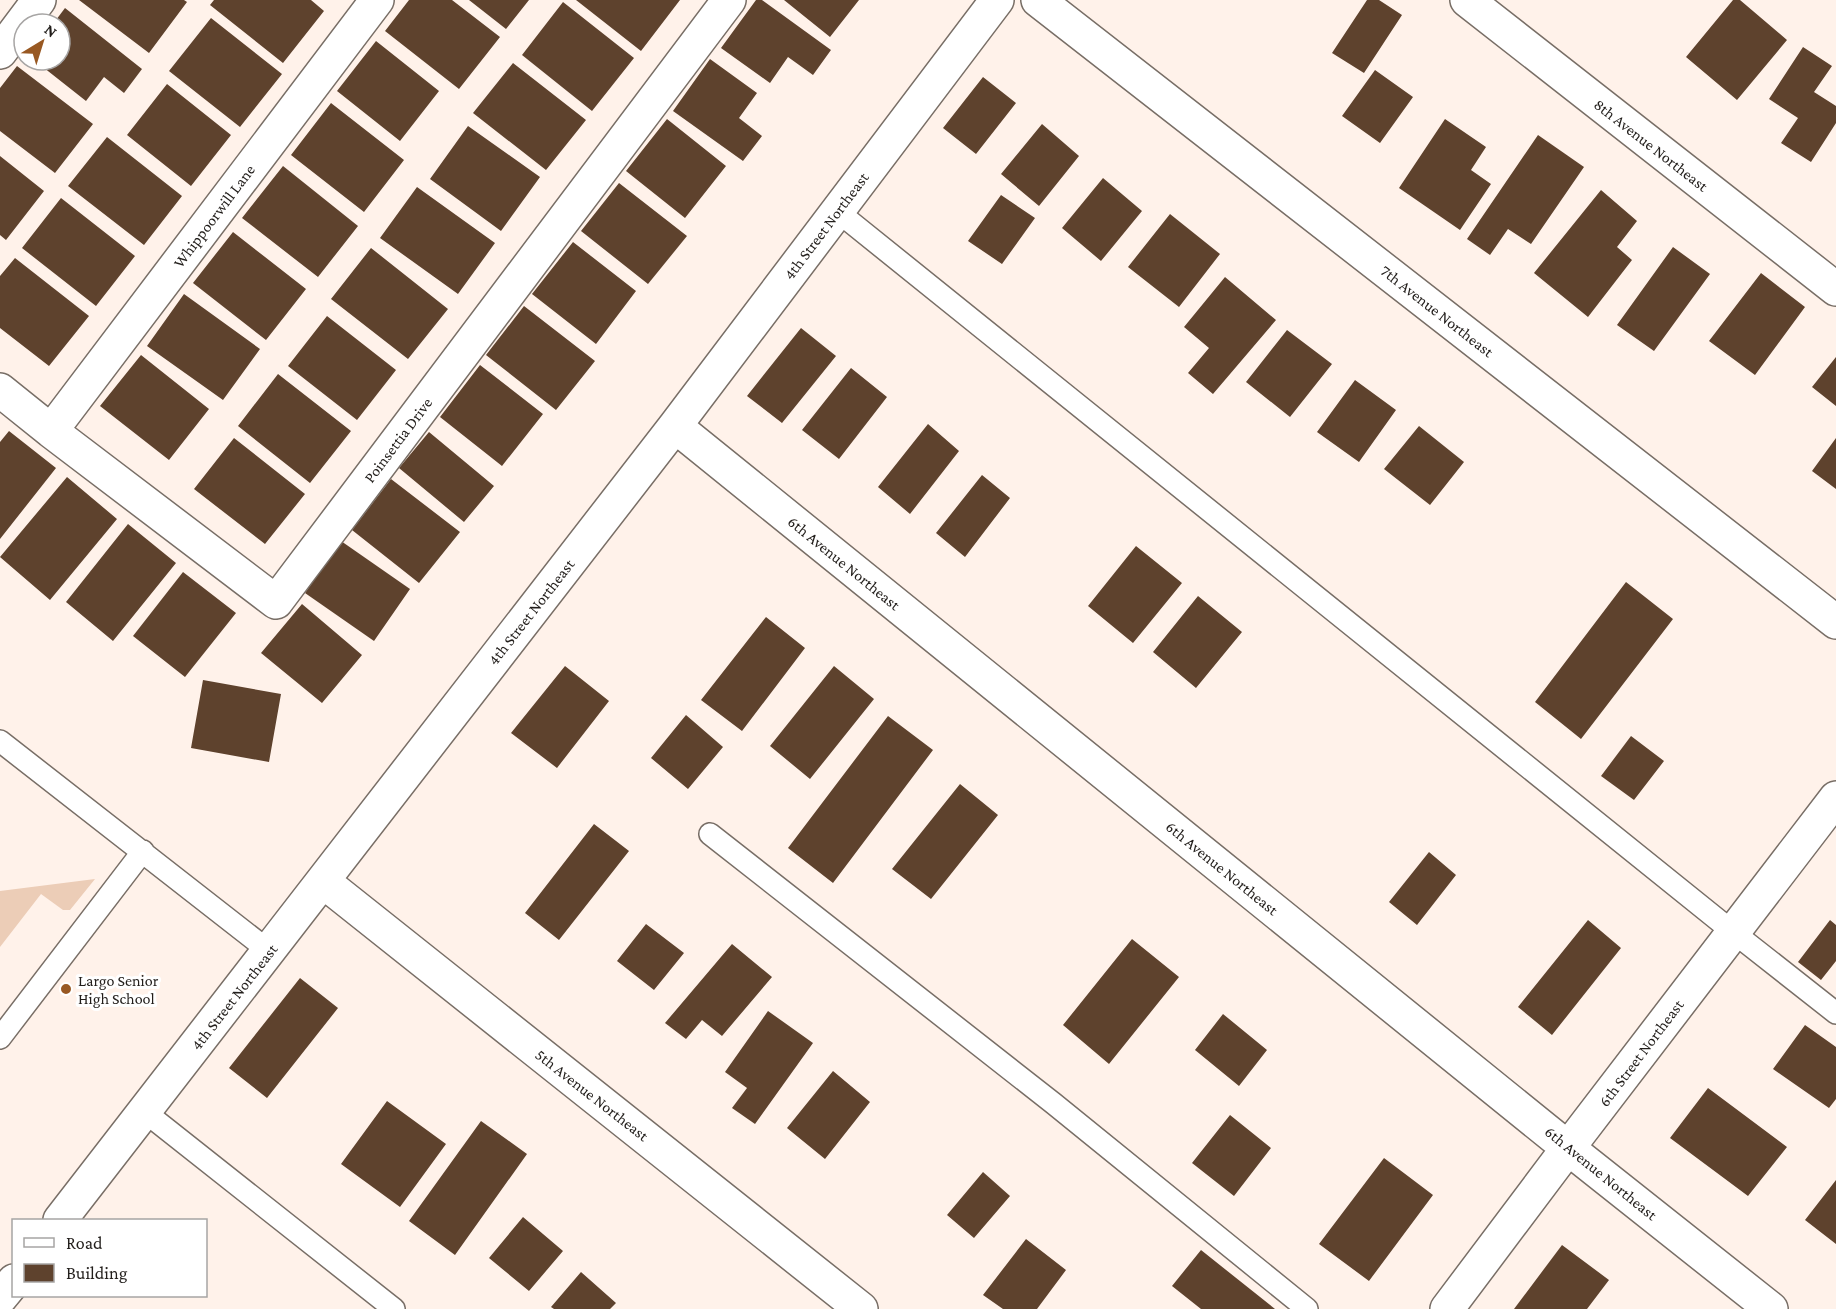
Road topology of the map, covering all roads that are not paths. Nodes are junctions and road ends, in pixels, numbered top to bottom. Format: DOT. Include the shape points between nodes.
graph roads {
  1 [pos="39,0"];
  2 [pos="377,0"];
  3 [pos="729,0"];
  4 [pos="997,0"];
  5 [pos="1038,0"];
  6 [pos="1467,0"];
  7 [pos="0,52"];
  8 [pos="837,211"];
  9 [pos="1836,290"];
  10 [pos="0,390"];
  11 [pos="675,426"];
  12 [pos="51,431"];
  13 [pos="1836,622"];
  14 [pos="0,741"];
  15 [pos="1836,798"];
  16 [pos="710,834"];
  17 [pos="143,851"];
  18 [pos="324,882"];
  19 [pos="1733,932"];
  20 [pos="269,951"];
  21 [pos="1836,1013"];
  22 [pos="0,1038"];
  23 [pos="145,1112"];
  24 [pos="1568,1148"];
  25 [pos="62,1219"];
  26 [pos="12,1283"];
  27 [pos="0,1298"];
  28 [pos="394,1309"];
  29 [pos="861,1309"];
  30 [pos="1307,1309"];
  31 [pos="1447,1309"];
  32 [pos="1771,1309"];
  1 -- 7 [label="street"];
  2 -- 12 [label="street, Whippoorwill Lane"];
  3 -- 12 [label="street, Poinsettia Drive" via="276,602"];
  4 -- 8 [label="street, 4th Street Northeast"];
  5 -- 13 [label="street, 7th Avenue Northeast"];
  6 -- 9 [label="street, 8th Avenue Northeast"];
  8 -- 11 [label="street, 4th Street Northeast"];
  8 -- 19 [label="lane"];
  10 -- 12 [label="street, Poinsettia Drive"];
  11 -- 18 [label="street, 4th Street Northeast"];
  11 -- 24 [label="street, 6th Avenue Northeast"];
  14 -- 17 [label="lane"];
  15 -- 19 [label="street, 6th Street Northeast"];
  16 -- 30 [label="lane" via="1053,1103"];
  17 -- 20 [label="lane"];
  17 -- 22 [label="lane"];
  18 -- 20 [label="street, 4th Street Northeast"];
  18 -- 29 [label="street, 5th Avenue Northeast"];
  19 -- 21 [label="lane"];
  19 -- 24 [label="street, 6th Street Northeast"];
  20 -- 23 [label="street, 4th Street Northeast"];
  23 -- 25 [label="street, 4th Street Northeast"];
  23 -- 28 [label="lane"];
  24 -- 31 [label="street, 6th Street Northeast"];
  24 -- 32 [label="street, 6th Avenue Northeast"];
  26 -- 27 [label="street"];
}
